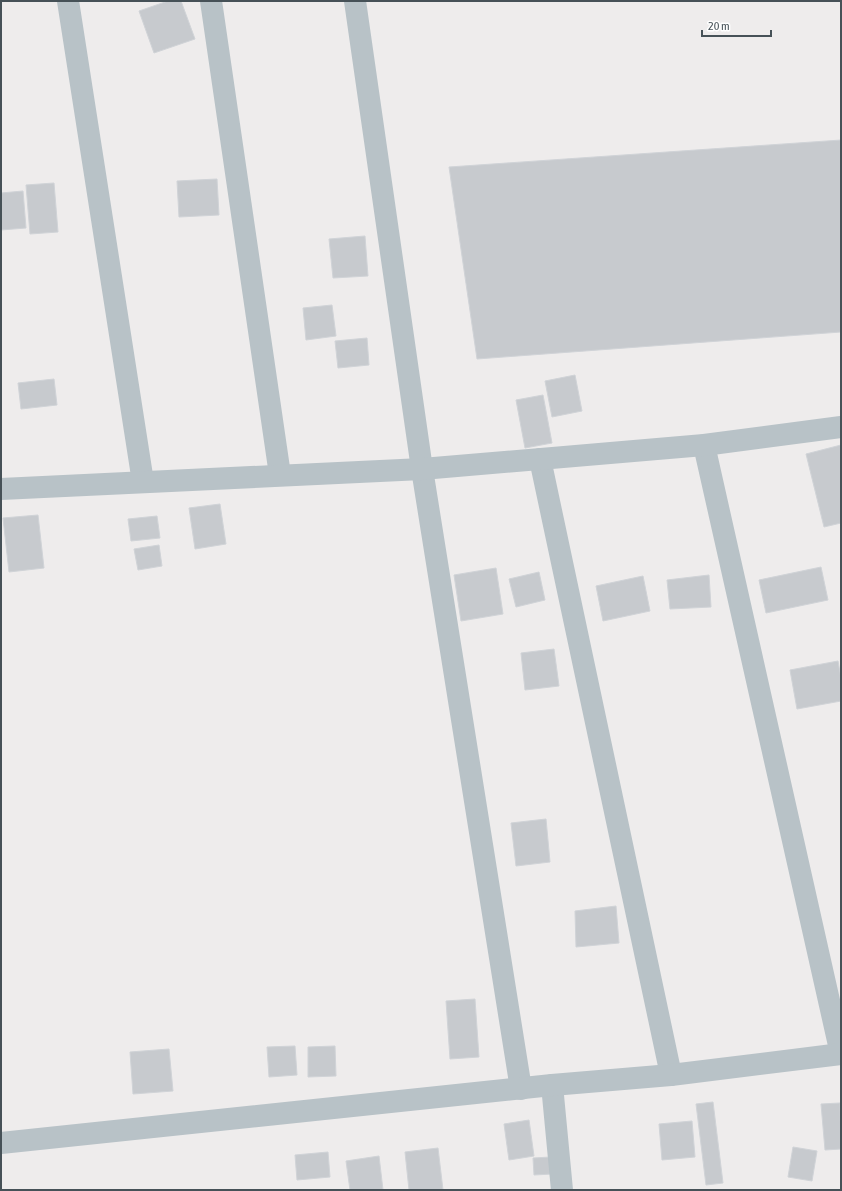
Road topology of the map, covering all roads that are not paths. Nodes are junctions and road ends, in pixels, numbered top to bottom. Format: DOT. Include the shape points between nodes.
graph roads {
  1 [pos="68,1"];
  2 [pos="212,1"];
  3 [pos="355,1"];
  4 [pos="841,427"];
  5 [pos="704,445"];
  6 [pos="540,460"];
  7 [pos="422,469"];
  8 [pos="280,475"];
  9 [pos="143,482"];
  10 [pos="1,489"];
  11 [pos="841,1054"];
  12 [pos="671,1075"];
  13 [pos="552,1085"];
  14 [pos="520,1089"];
  15 [pos="1,1143"];
  16 [pos="562,1190"];
  1 -- 9 [label="street"];
  2 -- 8 [label="street"];
  3 -- 7 [label="street"];
  4 -- 5 [label="street"];
  5 -- 6 [label="street"];
  5 -- 11 [label="street"];
  6 -- 7 [label="street"];
  6 -- 12 [label="street"];
  7 -- 8 [label="street"];
  7 -- 14 [label="street"];
  8 -- 9 [label="street"];
  9 -- 10 [label="street"];
  11 -- 12 [label="street"];
  12 -- 13 [label="street"];
  13 -- 14 [label="street"];
  13 -- 16 [label="street"];
  14 -- 15 [label="street"];
}
